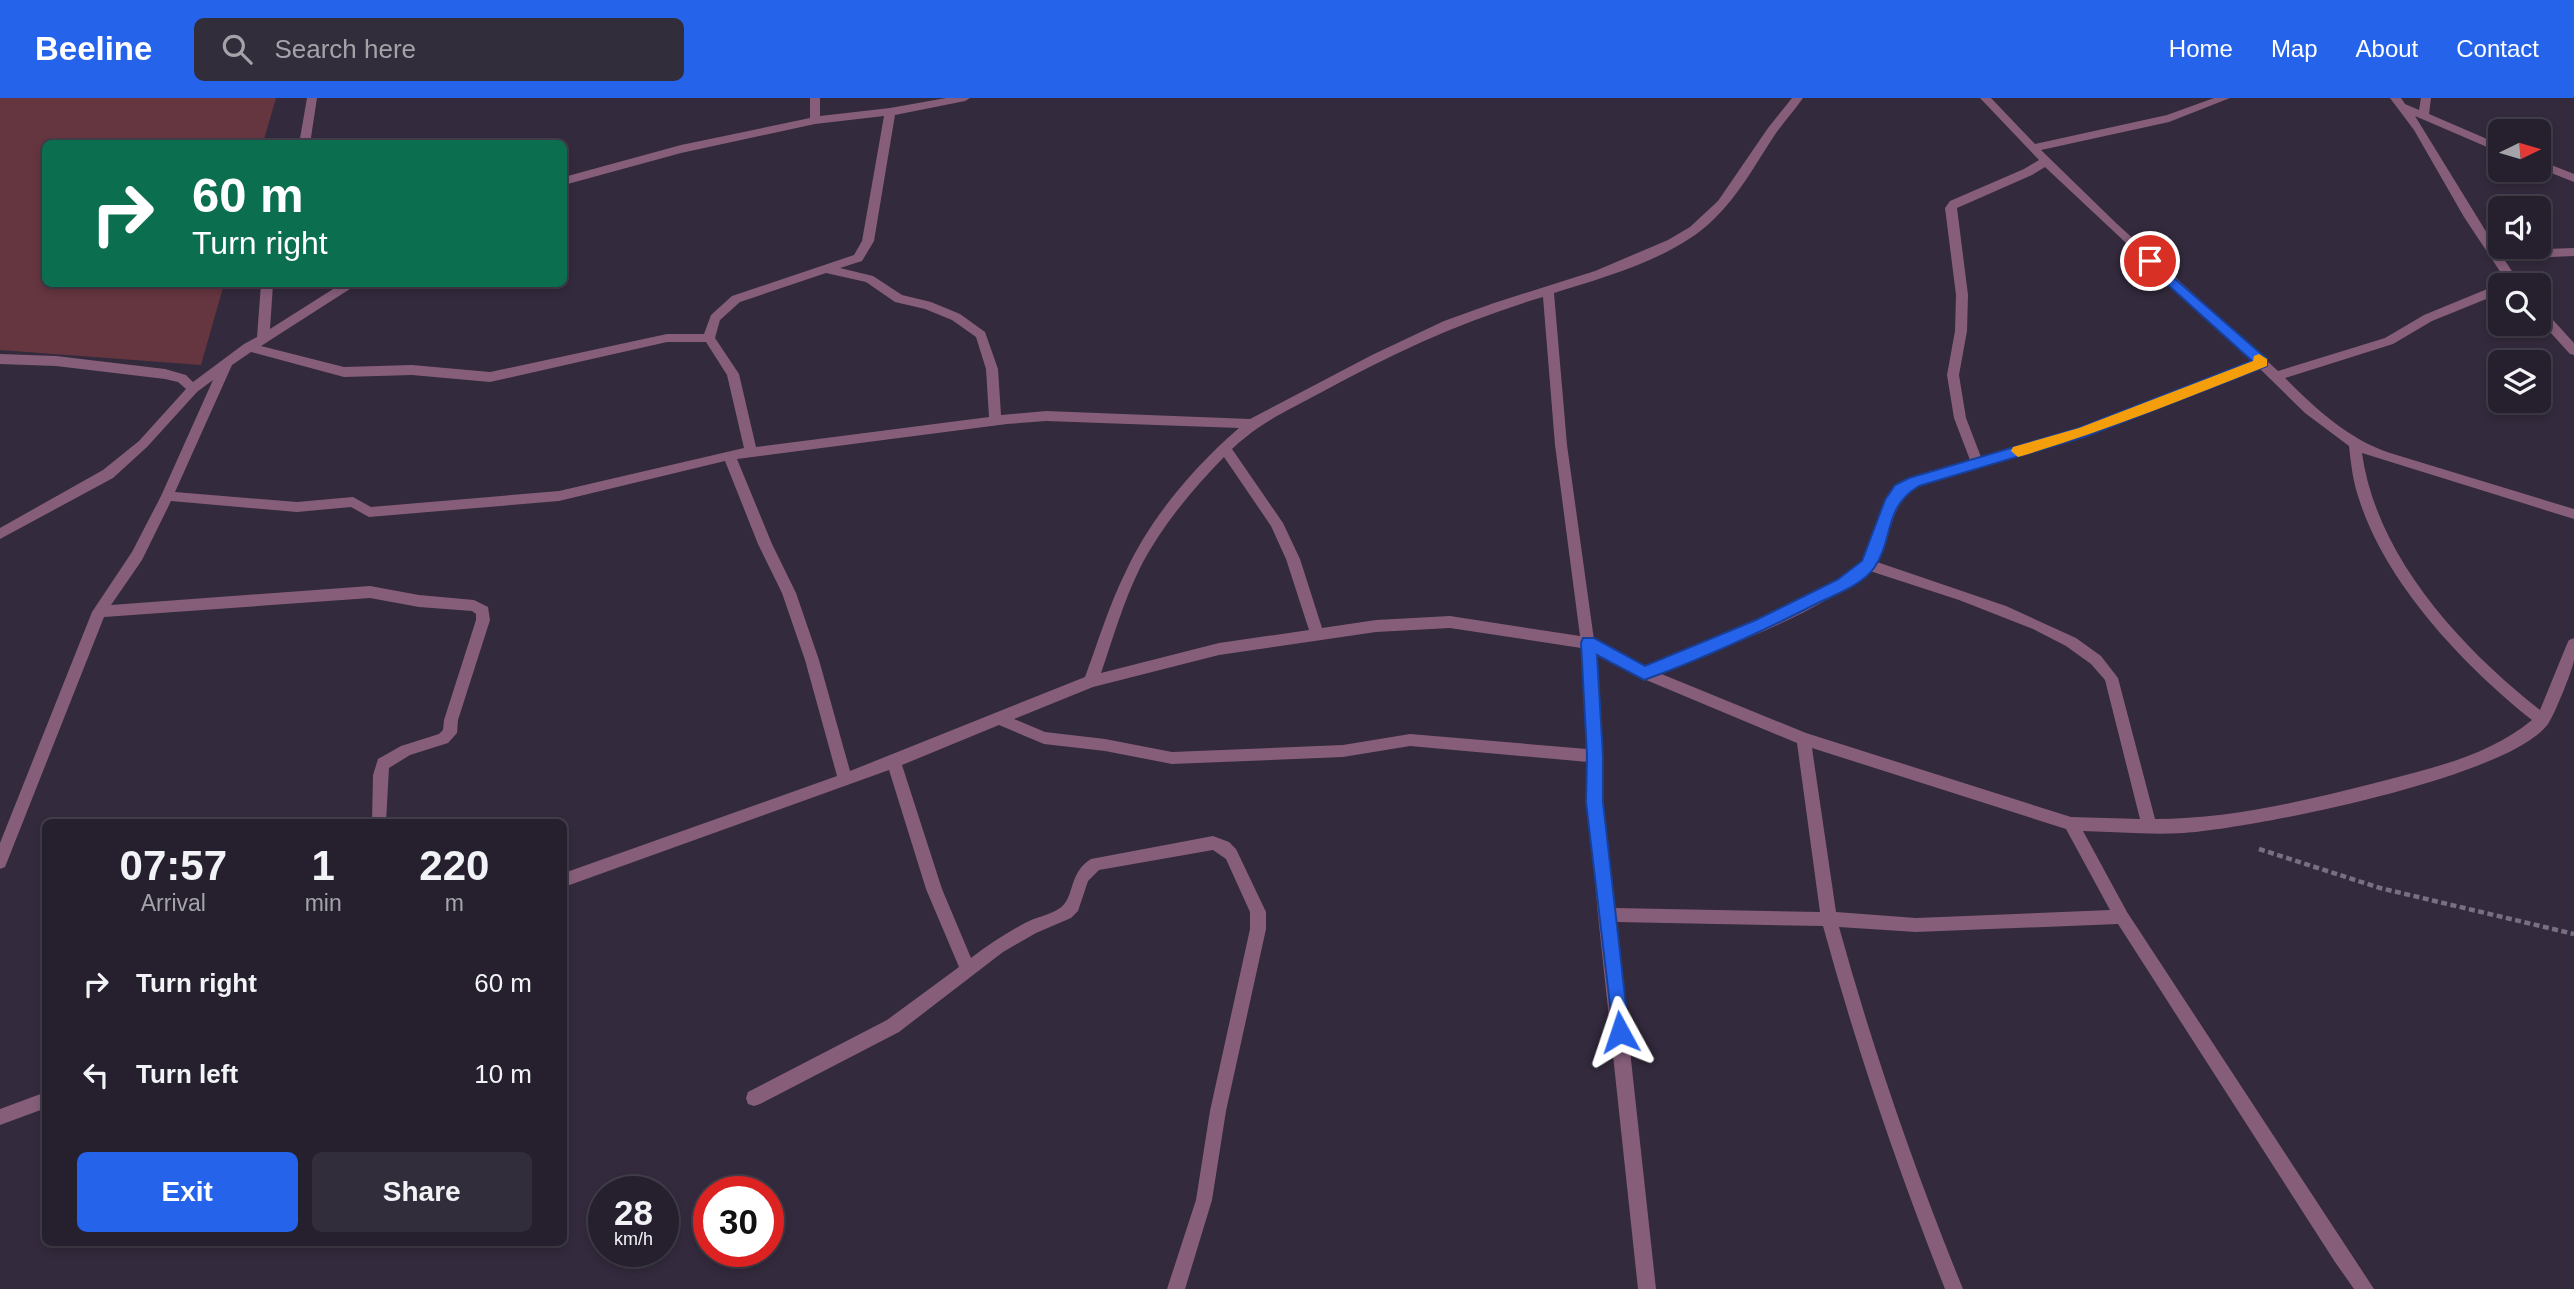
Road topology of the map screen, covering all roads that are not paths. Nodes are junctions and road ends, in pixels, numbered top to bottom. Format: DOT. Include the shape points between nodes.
graph roads {
  1 [pos="312,98"];
  2 [pos="814,98"];
  3 [pos="965,98"];
  4 [pos="1798,98"];
  5 [pos="1985,98"];
  6 [pos="2225,98"];
  7 [pos="2426,98"];
  8 [pos="2398,102"];
  9 [pos="890,112"];
  10 [pos="2423,116"];
  11 [pos="815,120"];
  12 [pos="305,140"];
  13 [pos="2488,144"];
  14 [pos="2032,148"];
  15 [pos="2044,162"];
  16 [pos="2552,169"];
  17 [pos="2574,178"];
  18 [pos="567,180"];
  19 [pos="2488,243"];
  20 [pos="2574,252"];
  21 [pos="2551,253"];
  22 [pos="828,270"];
  23 [pos="267,287"];
  24 [pos="344,287"];
  25 [pos="1548,292"];
  26 [pos="2488,293"];
  27 [pos="2551,325"];
  28 [pos="263,338"];
  29 [pos="709,338"];
  30 [pos="248,347"];
  31 [pos="2574,351"];
  32 [pos="0,359"];
  33 [pos="227,362"];
  34 [pos="2262,362"];
  35 [pos="2277,376"];
  36 [pos="193,389"];
  37 [pos="995,421"];
  38 [pos="1253,424"];
  39 [pos="2355,444"];
  40 [pos="1226,450"];
  41 [pos="751,452"];
  42 [pos="729,454"];
  43 [pos="1977,463"];
  44 [pos="167,496"];
  45 [pos="2574,514"];
  46 [pos="0,534"];
  47 [pos="1868,565"];
  48 [pos="99,611"];
  49 [pos="1317,633"];
  50 [pos="1588,643"];
  51 [pos="2574,644"];
  52 [pos="1644,673"];
  53 [pos="1091,681"];
  54 [pos="999,719"];
  55 [pos="2543,720"];
  56 [pos="1804,738"];
  57 [pos="1595,756"];
  58 [pos="894,762"];
  59 [pos="845,779"];
  60 [pos="379,819"];
  61 [pos="2071,824"];
  62 [pos="2149,826"];
  63 [pos="0,862"];
  64 [pos="567,879"];
  65 [pos="1606,915"];
  66 [pos="2122,917"];
  67 [pos="1829,919"];
  68 [pos="967,968"];
  69 [pos="754,1098"];
  70 [pos="42,1101"];
  71 [pos="0,1117"];
  72 [pos="1176,1289"];
  73 [pos="1647,1289"];
  74 [pos="1954,1289"];
  75 [pos="2365,1289"];
  1 -- 12 [label="street"];
  2 -- 11 [label="street"];
  3 -- 9 [label="street"];
  4 -- 25 [label="street" via="1779,117 1708,220 1647,254"];
  5 -- 14 [label="street"];
  6 -- 14 [label="street" via="2169,118"];
  7 -- 10 [label="street"];
  8 -- 10 [label="street"];
  8 -- 19 [label="street"];
  9 -- 11 [label="street"];
  9 -- 22 [label="street" via="868,242 858,258"];
  10 -- 13 [label="street"];
  11 -- 18 [label="street"];
  14 -- 15 [label="street"];
  15 -- 34 [label="street"];
  15 -- 43 [label="street" via="1951,208 1962,295 1953,375 1960,418"];
  16 -- 17 [label="street"];
  20 -- 21 [label="street"];
  22 -- 29 [label="street" via="736,299 715,318"];
  22 -- 37 [label="street" via="869,279 900,299 956,317 981,335 992,369"];
  23 -- 28 [label="street"];
  24 -- 28 [label="street"];
  25 -- 38 [label="street" via="1433,329"];
  25 -- 50 [label="street" via="1561,445"];
  26 -- 35 [label="street" via="2428,318 2389,341"];
  27 -- 31 [label="street"];
  28 -- 30 [label="street"];
  29 -- 30 [label="street" via="667,338 490,377 411,370 344,372"];
  29 -- 41 [label="street" via="733,374"];
  30 -- 33 [label="street"];
  32 -- 36 [label="street" via="165,374 182,379"];
  33 -- 36 [label="street"];
  33 -- 44 [label="street"];
  34 -- 35 [label="street"];
  34 -- 43 [label="street" via="2082,432"];
  35 -- 39 [label="street" via="2322,420"];
  36 -- 46 [label="street" via="143,444 108,474"];
  37 -- 38 [label="street" via="1046,416"];
  37 -- 41 [label="street"];
  38 -- 40 [label="street"];
  39 -- 45 [label="street"];
  39 -- 55 [label="street" via="2361,484 2378,533 2420,596 2466,656"];
  40 -- 49 [label="street" via="1276,523"];
  40 -- 53 [label="street" via="1200,475 1139,558"];
  41 -- 42 [label="street"];
  42 -- 44 [label="street" via="559,496 369,512 353,502 297,507"];
  42 -- 59 [label="street" via="813,660"];
  43 -- 47 [label="street" via="1900,489"];
  44 -- 48 [label="street" via="136,556"];
  47 -- 52 [label="street" via="1807,603"];
  47 -- 62 [label="street" via="2006,612 2095,658 2110,678"];
  48 -- 60 [label="street" via="370,592 483,611 450,733 383,764"];
  48 -- 63 [label="street"];
  49 -- 50 [label="street" via="1450,622"];
  49 -- 53 [label="street" via="1219,649"];
  50 -- 52 [label="street"];
  50 -- 57 [label="street"];
  51 -- 55 [label="street"];
  52 -- 56 [label="street"];
  53 -- 54 [label="street"];
  54 -- 57 [label="street" via="1044,738 1172,758 1343,751 1410,740"];
  54 -- 58 [label="street"];
  55 -- 62 [label="street" via="2486,757 2438,773 2304,808 2185,826"];
  56 -- 61 [label="street"];
  56 -- 67 [label="street"];
  57 -- 65 [label="street"];
  58 -- 59 [label="street"];
  58 -- 68 [label="street" via="934,889"];
  59 -- 64 [label="street"];
  61 -- 62 [label="street"];
  61 -- 66 [label="street"];
  65 -- 67 [label="street"];
  65 -- 73 [label="street"];
  66 -- 67 [label="street" via="1956,925"];
  66 -- 75 [label="street"];
  67 -- 74 [label="street" via="1882,1096"];
  68 -- 69 [label="street" via="893,1026"];
  68 -- 72 [label="street" via="1031,928 1066,913 1073,906 1081,878 1096,864 1213,843 1231,854 1258,912 1258,929 1203,1200"];
  70 -- 71 [label="street"];
}
